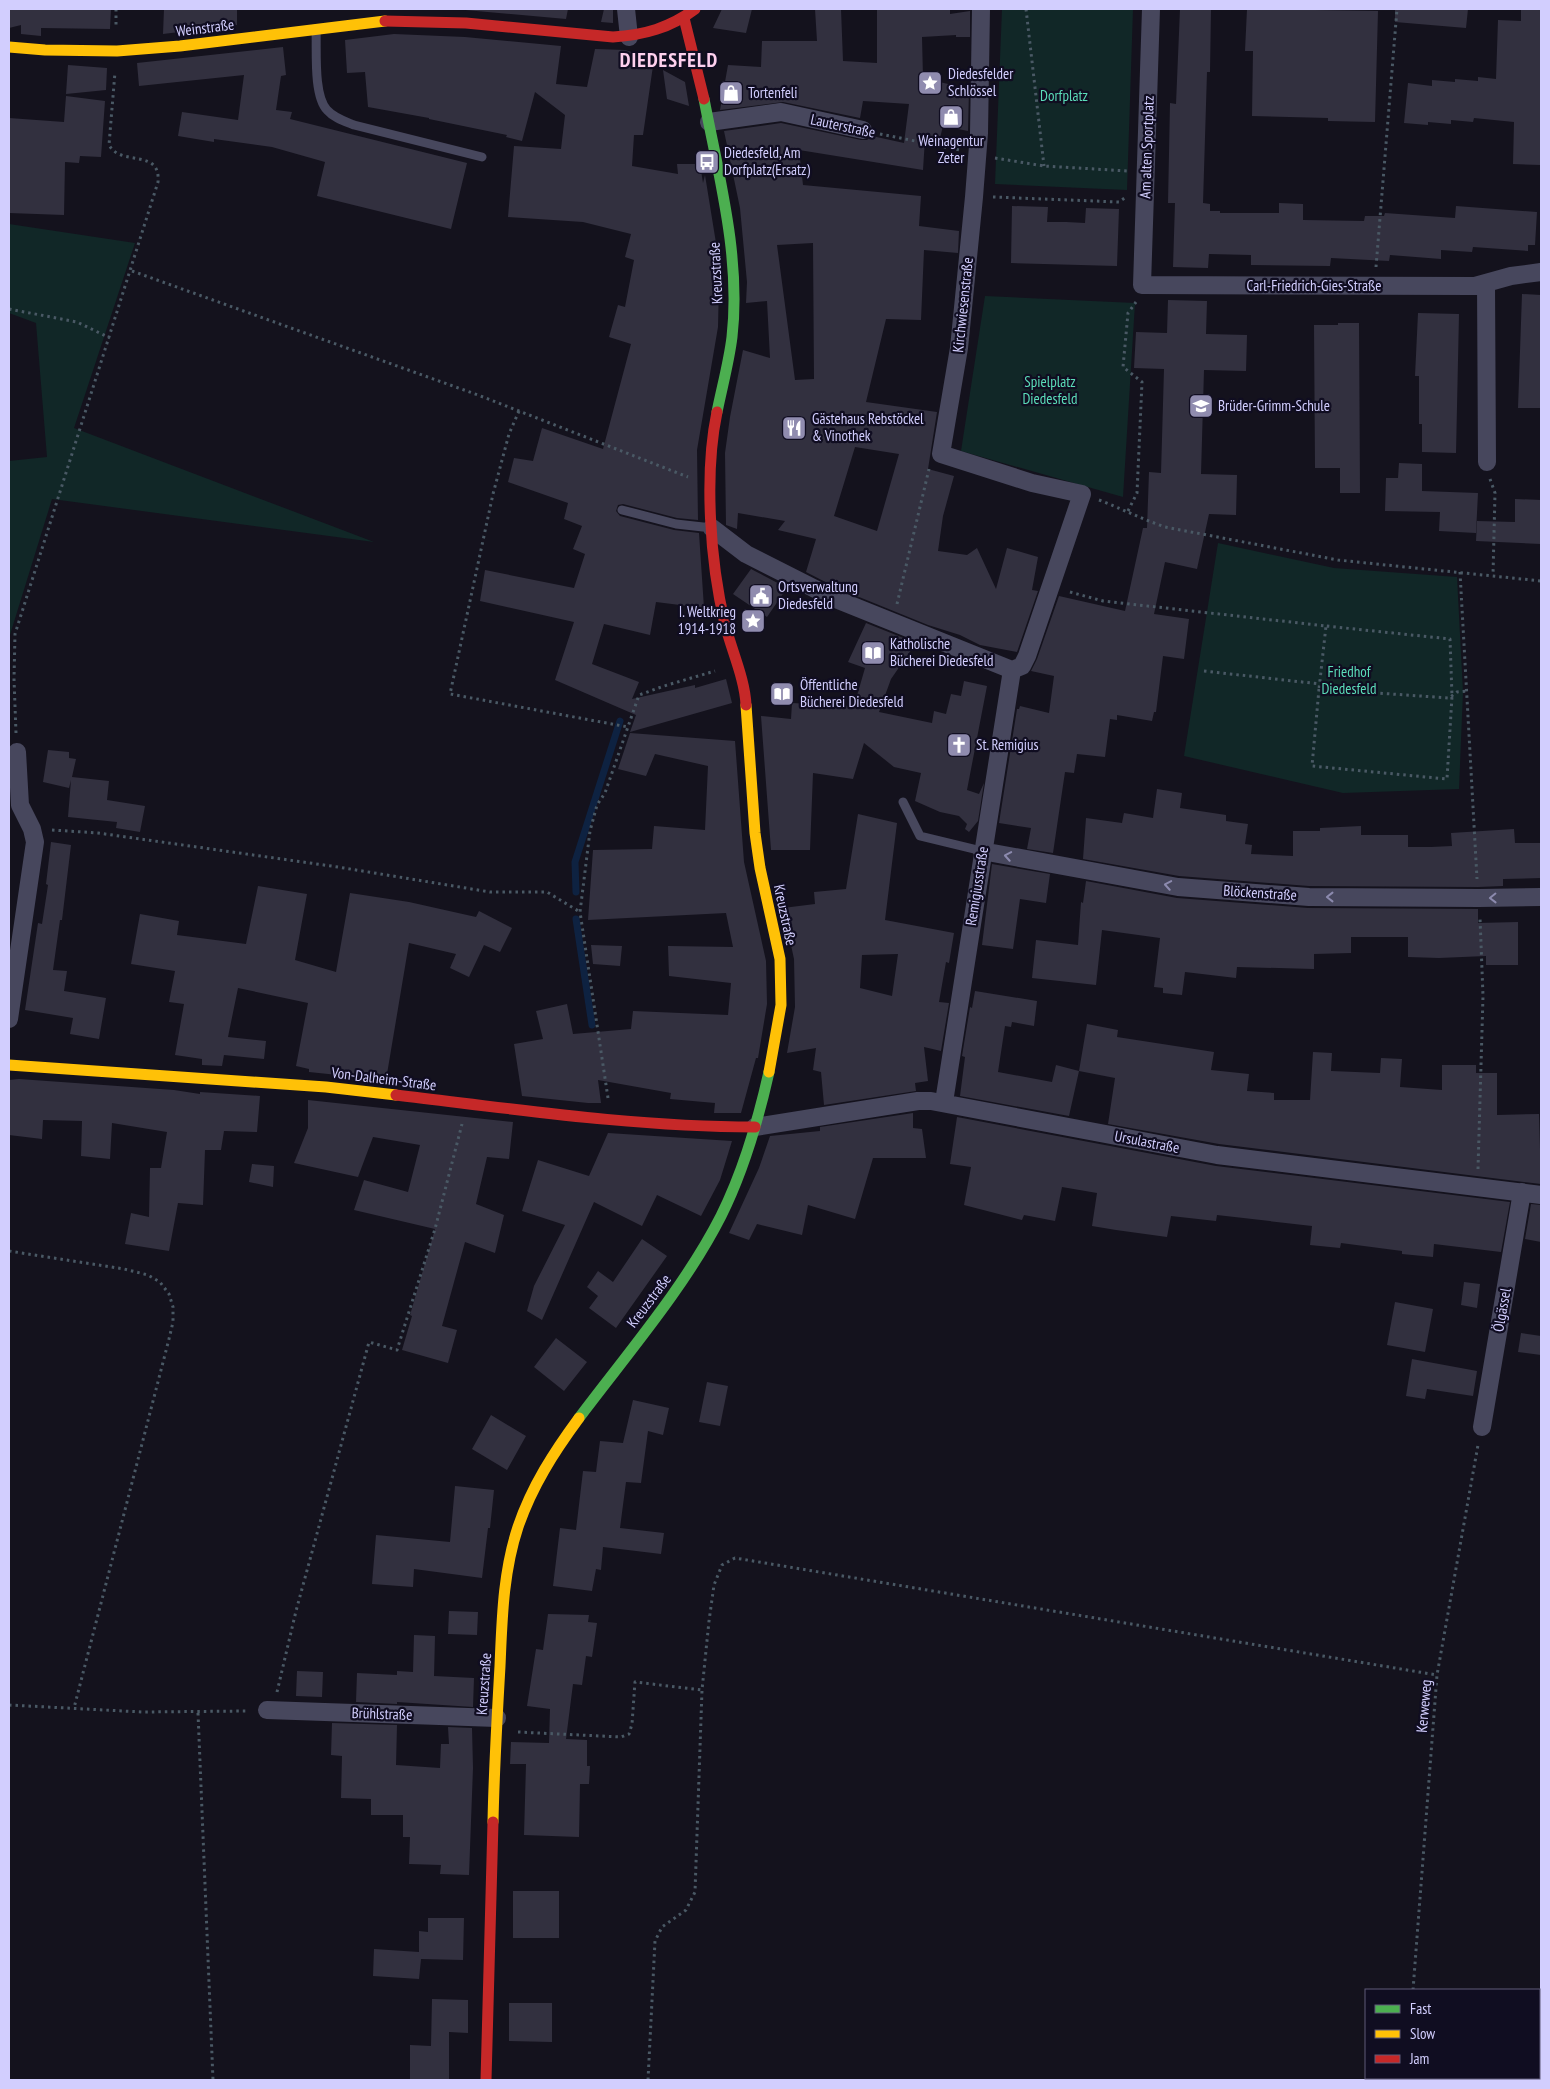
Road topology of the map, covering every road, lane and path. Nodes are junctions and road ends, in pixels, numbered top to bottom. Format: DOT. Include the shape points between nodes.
graph roads {
  1 [pos="626,9"];
  2 [pos="696,9"];
  3 [pos="981,9"];
  4 [pos="1026,9"];
  5 [pos="1151,9"];
  6 [pos="1397,9"];
  7 [pos="684,18"];
  8 [pos="316,29"];
  9 [pos="629,37"];
  10 [pos="9,47"];
  11 [pos="117,51"];
  12 [pos="709,122"];
  13 [pos="862,130"];
  14 [pos="976,155"];
  15 [pos="482,157"];
  16 [pos="1044,166"];
  17 [pos="1146,184"];
  18 [pos="974,197"];
  19 [pos="132,271"];
  20 [pos="1541,272"];
  21 [pos="1486,284"];
  22 [pos="1142,285"];
  23 [pos="1375,286"];
  24 [pos="9,309"];
  25 [pos="110,338"];
  26 [pos="519,411"];
  27 [pos="941,454"];
  28 [pos="1487,462"];
  29 [pos="710,484"];
  30 [pos="1082,494"];
  31 [pos="622,510"];
  32 [pos="1128,511"];
  33 [pos="712,528"];
  34 [pos="1493,575"];
  35 [pos="1541,581"];
  36 [pos="1050,587"];
  37 [pos="892,623"];
  38 [pos="1326,626"];
  39 [pos="737,665"];
  40 [pos="1012,670"];
  41 [pos="1204,671"];
  42 [pos="9,679"];
  43 [pos="14,679"];
  44 [pos="1320,686"];
  45 [pos="1467,691"];
  46 [pos="1452,696"];
  47 [pos="628,727"];
  48 [pos="17,752"];
  49 [pos="902,802"];
  50 [pos="32,829"];
  51 [pos="982,851"];
  52 [pos="1541,897"];
  53 [pos="580,912"];
  54 [pos="9,1019"];
  55 [pos="9,1065"];
  56 [pos="944,1102"];
  57 [pos="467,1104"];
  58 [pos="611,1120"];
  59 [pos="755,1127"];
  60 [pos="1522,1192"];
  61 [pos="1541,1195"];
  62 [pos="9,1251"];
  63 [pos="1482,1427"];
  64 [pos="1437,1675"];
  65 [pos="702,1690"];
  66 [pos="9,1705"];
  67 [pos="74,1708"];
  68 [pos="270,1710"];
  69 [pos="198,1713"];
  70 [pos="496,1725"];
  71 [pos="1413,1989"];
  72 [pos="213,2080"];
  73 [pos="486,2080"];
  74 [pos="648,2080"];
  1 -- 9 [label="street"];
  2 -- 7 [label="street, Weinstraße"];
  3 -- 14 [label="street, Kirchwiesenstraße"];
  4 -- 16 [label="path"];
  5 -- 17 [label="street, Am alten Sportplatz"];
  6 -- 23 [label="path"];
  7 -- 9 [label="street, Weinstraße" via="646,35"];
  7 -- 12 [label="street, Kreuzstraße"];
  8 -- 9 [label="street, Weinstraße" via="385,21 424,21"];
  8 -- 11 [label="street, Weinstraße"];
  8 -- 15 [label="lane" via="318,92 325,109 331,114 354,125"];
  10 -- 11 [label="street, Weinstraße"];
  11 -- 19 [label="path" via="109,145 118,155 150,161 159,177"];
  12 -- 13 [label="street, Lauterstraße" via="781,112"];
  12 -- 29 [label="street, Kreuzstraße" via="729,234 733,310 732,337 715,424"];
  13 -- 14 [label="path, Lauterstraße"];
  14 -- 16 [label="path, Lauterstraße"];
  14 -- 18 [label="street, Kirchwiesenstraße"];
  16 -- 17 [label="path, Lauterstraße" via="1132,172"];
  17 -- 18 [label="path" via="1119,202"];
  17 -- 22 [label="street, Am alten Sportplatz"];
  18 -- 27 [label="street, Kirchwiesenstraße" via="959,348"];
  19 -- 25 [label="path"];
  19 -- 26 [label="path"];
  20 -- 21 [label="street, Carl-Friedrich-Gies-Straße"];
  21 -- 23 [label="street, Carl-Friedrich-Gies-Straße"];
  21 -- 28 [label="street"];
  22 -- 23 [label="street, Carl-Friedrich-Gies-Straße"];
  22 -- 32 [label="path" via="1140,298 1128,313 1123,368 1142,382 1136,493"];
  24 -- 25 [label="path" via="77,322"];
  25 -- 43 [label="path" via="15,634"];
  26 -- 29 [label="path" via="673,473"];
  26 -- 47 [label="path" via="509,434 493,494 450,694"];
  27 -- 30 [label="street" via="1032,483"];
  27 -- 37 [label="path" via="932,461"];
  28 -- 34 [label="path" via="1495,494"];
  29 -- 33 [label="street, Kreuzstraße"];
  30 -- 32 [label="path"];
  30 -- 36 [label="street"];
  31 -- 33 [label="lane" via="676,524"];
  32 -- 34 [label="path" via="1165,527 1338,560"];
  33 -- 37 [label="street" via="746,554 833,598"];
  33 -- 39 [label="street, Kreuzstraße" via="718,592"];
  34 -- 35 [label="path"];
  36 -- 38 [label="path" via="1103,601"];
  36 -- 40 [label="street" via="1027,656 1022,666"];
  37 -- 40 [label="street"];
  38 -- 44 [label="path"];
  38 -- 46 [label="path" via="1450,639"];
  39 -- 47 [label="path" via="639,695"];
  39 -- 59 [label="street, Kreuzstraße" via="746,699 757,850 780,959 781,980 776,1038"];
  40 -- 51 [label="street, Remigiusstraße"];
  41 -- 44 [label="path"];
  42 -- 43 [label="path"];
  43 -- 48 [label="path"];
  44 -- 46 [label="path"];
  44 -- 46 [label="path" via="1312,766 1447,779"];
  45 -- 46 [label="path"];
  47 -- 53 [label="path" via="605,793 597,805"];
  48 -- 50 [label="street" via="20,805"];
  49 -- 51 [label="lane" via="920,836"];
  50 -- 53 [label="path" via="98,833 490,892 547,892"];
  50 -- 54 [label="street" via="35,842"];
  52 -- 51 [label="street, Blöckenstraße, one-way" via="1309,897 1178,887"];
  51 -- 56 [label="street, Remigiusstraße"];
  53 -- 58 [label="path"];
  55 -- 57 [label="street, Von-Dalheim-Straße" via="326,1087"];
  56 -- 59 [label="street, Ursulastraße" via="918,1101"];
  56 -- 60 [label="street, Ursulastraße" via="1217,1155"];
  57 -- 58 [label="street, Von-Dalheim-Straße"];
  57 -- 68 [label="path" via="457,1151 398,1350 369,1342"];
  58 -- 59 [label="street, Von-Dalheim-Straße"];
  59 -- 70 [label="street, Kreuzstraße" via="734,1185 702,1250 663,1308 556,1449 531,1495 514,1543 507,1580"];
  60 -- 61 [label="street, Ursulastraße"];
  60 -- 63 [label="street, Ölgässel"];
  62 -- 67 [label="path" via="148,1275 160,1282 169,1294 172,1307 169,1339"];
  63 -- 64 [label="path, Kerweweg"];
  64 -- 65 [label="path" via="735,1558 722,1565 714,1584"];
  64 -- 71 [label="path, Kerweweg"];
  65 -- 70 [label="path" via="635,1682 632,1724 629,1734 621,1736"];
  65 -- 74 [label="path" via="695,1892 686,1910 662,1927 655,1941"];
  66 -- 67 [label="path"];
  67 -- 69 [label="path"];
  68 -- 69 [label="path"];
  68 -- 70 [label="street, Brühlstraße"];
  69 -- 72 [label="path"];
  70 -- 73 [label="street, Kreuzstraße"];
}
